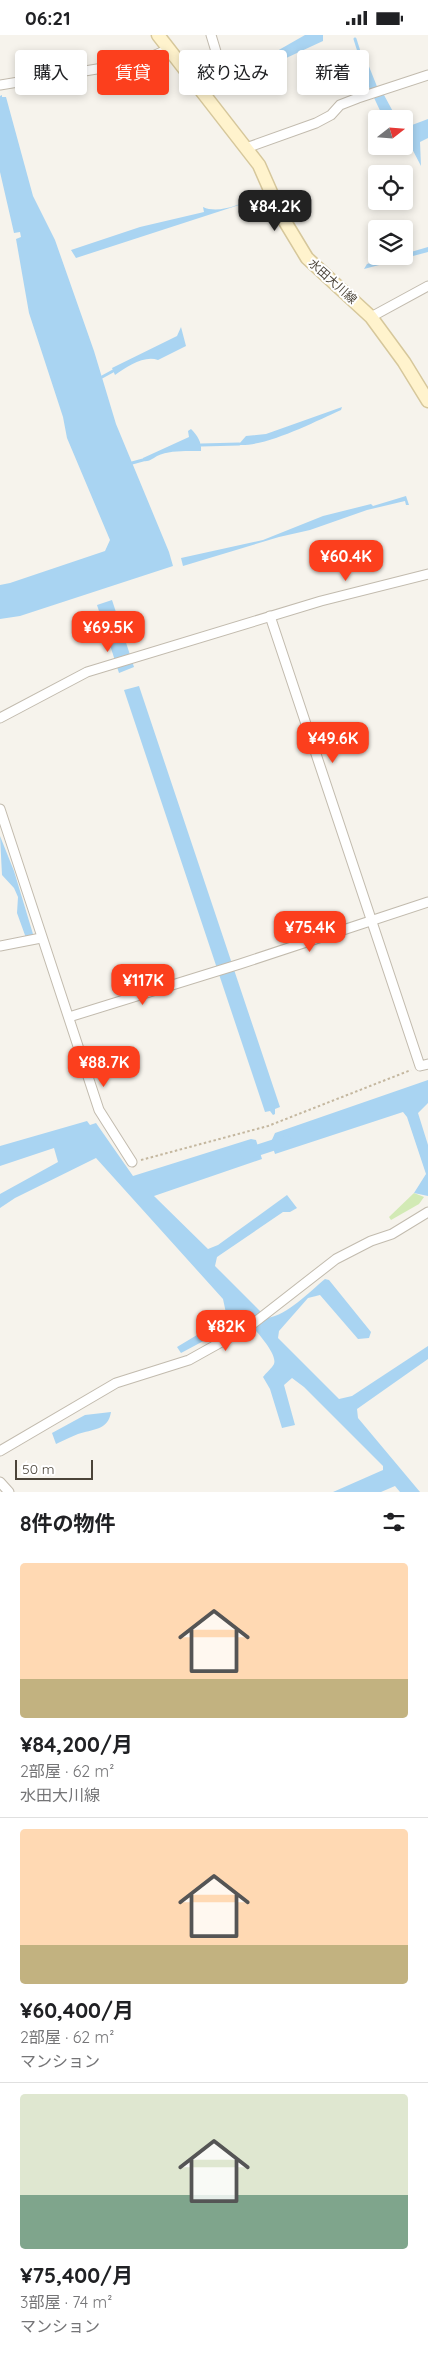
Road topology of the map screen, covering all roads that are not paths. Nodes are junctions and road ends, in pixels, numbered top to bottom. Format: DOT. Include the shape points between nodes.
graph roads {
  1 [pos="158,35"];
  2 [pos="211,35"];
  3 [pos="169,49"];
  4 [pos="216,50"];
  5 [pos="179,62"];
  6 [pos="428,75"];
  7 [pos="4,84"];
  8 [pos="205,95"];
  9 [pos="246,148"];
  10 [pos="428,286"];
  11 [pos="371,317"];
  12 [pos="428,401"];
  13 [pos="428,574"];
  14 [pos="270,616"];
  15 [pos="0,717"];
  16 [pos="0,809"];
  17 [pos="428,901"];
  18 [pos="372,920"];
  19 [pos="41,938"];
  20 [pos="0,946"];
  21 [pos="69,1017"];
  22 [pos="424,1065"];
  23 [pos="132,1162"];
  24 [pos="428,1212"];
  25 [pos="0,1451"];
  26 [pos="0,1482"];
  27 [pos="9,1492"];
  1 -- 3 [label="main road, 水田大川線"];
  2 -- 4 [label="street"];
  3 -- 5 [label="main road, 水田大川線"];
  3 -- 7 [label="street" via="152,58 118,66"];
  6 -- 9 [label="street" via="340,105 331,115 316,123"];
  8 -- 9 [label="main road, 水田大川線"];
  9 -- 11 [label="main road, 水田大川線" via="259,165 281,215 307,258"];
  10 -- 11 [label="street"];
  11 -- 12 [label="main road, 水田大川線"];
  13 -- 14 [label="street"];
  14 -- 15 [label="street" via="96,669"];
  14 -- 18 [label="street"];
  16 -- 19 [label="street"];
  17 -- 18 [label="street"];
  18 -- 21 [label="street"];
  18 -- 22 [label="street"];
  19 -- 20 [label="street"];
  19 -- 21 [label="street"];
  21 -- 23 [label="street" via="99,1110"];
  24 -- 25 [label="street" via="392,1234 336,1259 250,1326 189,1360 116,1383"];
  26 -- 27 [label="street"];
}
